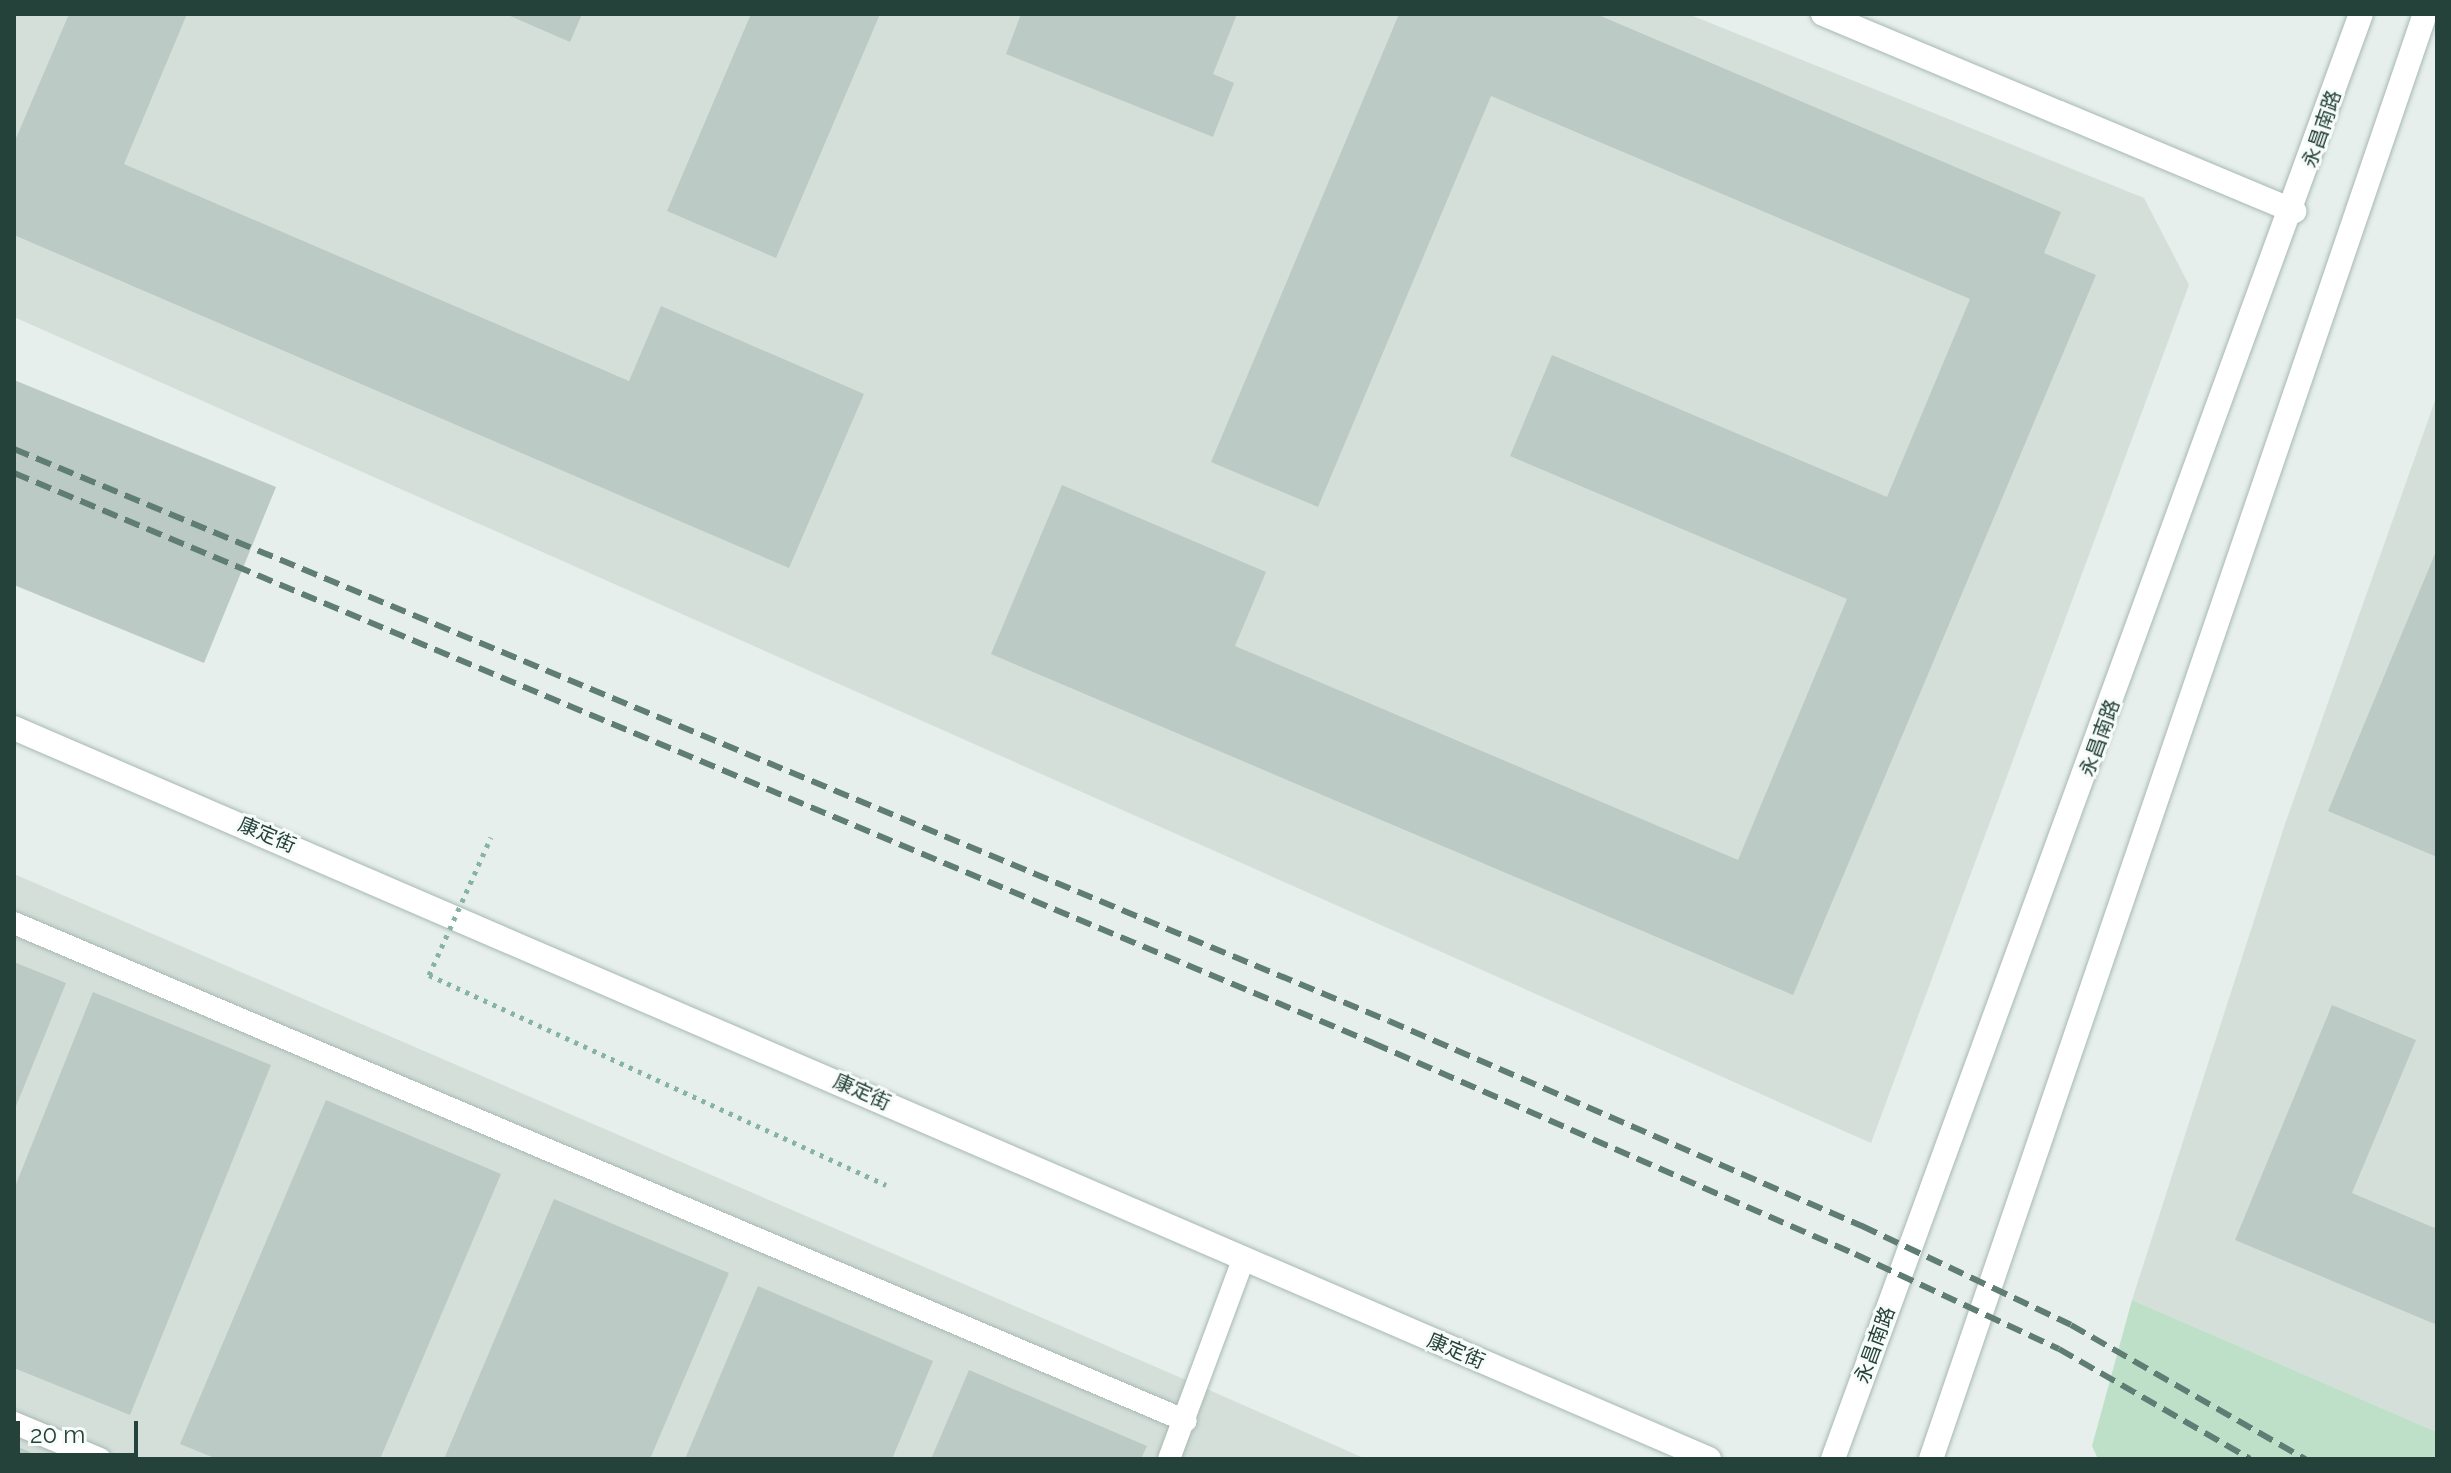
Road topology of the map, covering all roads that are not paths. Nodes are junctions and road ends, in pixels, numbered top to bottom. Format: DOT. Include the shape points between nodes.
graph roads {
  1 [pos="1823,14"];
  2 [pos="2361,14"];
  3 [pos="2425,14"];
  4 [pos="2294,211"];
  5 [pos="14,728"];
  6 [pos="14,923"];
  7 [pos="1243,1260"];
  8 [pos="1186,1421"];
  9 [pos="14,1423"];
  10 [pos="100,1459"];
  11 [pos="1169,1459"];
  12 [pos="1709,1459"];
  13 [pos="1833,1459"];
  14 [pos="1931,1459"];
  1 -- 4 [label="street"];
  2 -- 4 [label="street, 永昌南路"];
  3 -- 14 [label="street"];
  4 -- 13 [label="street, 永昌南路"];
  5 -- 7 [label="street, 康定街"];
  6 -- 8 [label="lane"];
  7 -- 8 [label="lane"];
  7 -- 12 [label="street, 康定街"];
  8 -- 11 [label="lane"];
  9 -- 10 [label="lane"];
}
